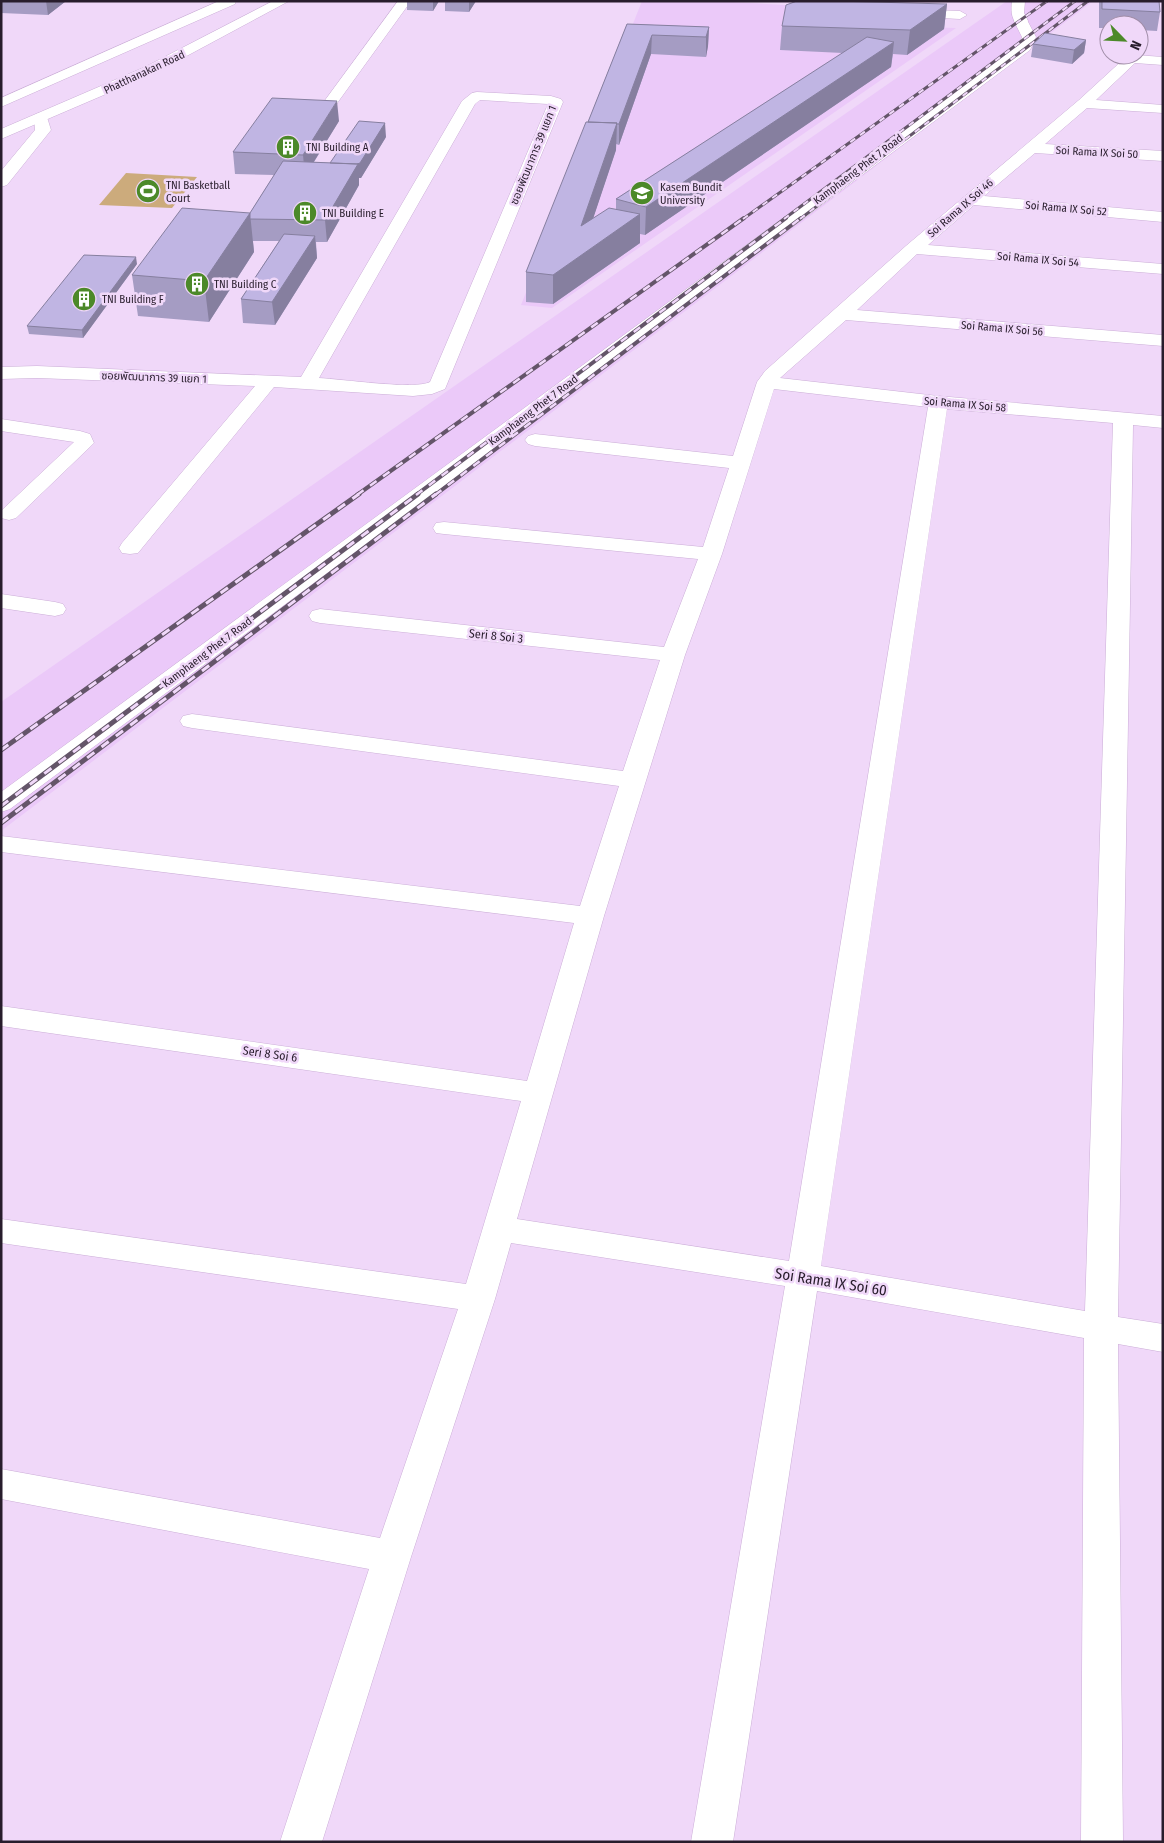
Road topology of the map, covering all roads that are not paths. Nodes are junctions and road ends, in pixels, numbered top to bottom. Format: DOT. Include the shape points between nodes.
graph roads {
  1 [pos="230,1"];
  2 [pos="283,1"];
  3 [pos="405,1"];
  4 [pos="257,8"];
  5 [pos="1020,11"];
  6 [pos="894,13"];
  7 [pos="960,15"];
  8 [pos="1163,61"];
  9 [pos="47,84"];
  10 [pos="1,97"];
  11 [pos="1,103"];
  12 [pos="1084,103"];
  13 [pos="1163,109"];
  14 [pos="325,110"];
  15 [pos="1,114"];
  16 [pos="41,118"];
  17 [pos="1,124"];
  18 [pos="1,135"];
  19 [pos="1031,148"];
  20 [pos="1163,156"];
  21 [pos="1,182"];
  22 [pos="969,200"];
  23 [pos="1163,216"];
  24 [pos="912,249"];
  25 [pos="1163,269"];
  26 [pos="842,314"];
  27 [pos="1163,342"];
  28 [pos="1,373"];
  29 [pos="269,381"];
  30 [pos="767,382"];
  31 [pos="307,383"];
  32 [pos="938,402"];
  33 [pos="1123,419"];
  34 [pos="1163,422"];
  35 [pos="1,425"];
  36 [pos="535,440"];
  37 [pos="741,464"];
  38 [pos="9,514"];
  39 [pos="444,528"];
  40 [pos="130,548"];
  41 [pos="711,554"];
  42 [pos="1,601"];
  43 [pos="55,609"];
  44 [pos="320,616"];
  45 [pos="673,655"];
  46 [pos="192,721"];
  47 [pos="633,780"];
  48 [pos="1,804"];
  49 [pos="1,844"];
  50 [pos="590,916"];
  51 [pos="1,1016"];
  52 [pos="538,1092"];
  53 [pos="500,1229"];
  54 [pos="1,1231"];
  55 [pos="803,1276"];
  56 [pos="478,1299"];
  57 [pos="1101,1328"];
  58 [pos="1163,1338"];
  59 [pos="1,1484"];
  60 [pos="392,1557"];
  61 [pos="302,1842"];
  62 [pos="712,1842"];
  63 [pos="1102,1842"];
  1 -- 9 [label="street"];
  2 -- 4 [label="street, Phatthanakan Road"];
  3 -- 14 [label="street"];
  4 -- 15 [label="street, Phatthanakan Road"];
  4 -- 16 [label="street, Phatthanakan Road" via="150,70"];
  4 -- 17 [label="street" via="211,32"];
  5 -- 48 [label="street, Kamphaeng Phet 7 Road" via="1029,37 1025,47"];
  6 -- 7 [label="street"];
  8 -- 12 [label="street, Soi Rama IX Soi 46" via="1132,58"];
  9 -- 10 [label="street"];
  9 -- 11 [label="street"];
  12 -- 13 [label="street"];
  12 -- 19 [label="street, Soi Rama IX Soi 46"];
  16 -- 18 [label="street, Phatthanakan Road"];
  16 -- 21 [label="street" via="43,130"];
  19 -- 20 [label="street, Soi Rama IX Soi 50"];
  19 -- 22 [label="street, Soi Rama IX Soi 46"];
  22 -- 23 [label="street, Soi Rama IX Soi 52"];
  22 -- 24 [label="street, Soi Rama IX Soi 46"];
  24 -- 25 [label="street, Soi Rama IX Soi 54"];
  24 -- 26 [label="street, Soi Rama IX Soi 46"];
  26 -- 27 [label="street, Soi Rama IX Soi 56"];
  26 -- 30 [label="street, Soi Rama IX Soi 46"];
  28 -- 29 [label="street, ซอยพัฒนาการ 39 แยก 1"];
  29 -- 31 [label="street, ซอยพัฒนาการ 39 แยก 1"];
  29 -- 40 [label="street"];
  30 -- 32 [label="street, Soi Rama IX Soi 58"];
  30 -- 37 [label="street"];
  31 -- 31 [label="street, ซอยพัฒนาการ 39 แยก 1" via="469,101 485,96 556,102 438,384 428,390"];
  32 -- 33 [label="street, Soi Rama IX Soi 58"];
  32 -- 55 [label="street"];
  33 -- 34 [label="street, Soi Rama IX Soi 58"];
  33 -- 57 [label="street"];
  35 -- 38 [label="street" via="73,435 83,438 84,443"];
  36 -- 37 [label="street"];
  37 -- 41 [label="street"];
  39 -- 41 [label="street"];
  41 -- 45 [label="street"];
  42 -- 43 [label="street"];
  44 -- 45 [label="street, Seri 8 Soi 3"];
  45 -- 47 [label="street"];
  46 -- 47 [label="street"];
  47 -- 50 [label="street"];
  49 -- 50 [label="street"];
  50 -- 52 [label="street"];
  51 -- 52 [label="street, Seri 8 Soi 6"];
  52 -- 53 [label="street"];
  53 -- 55 [label="street, Soi Rama IX Soi 60"];
  53 -- 56 [label="street"];
  54 -- 56 [label="street"];
  55 -- 57 [label="street, Soi Rama IX Soi 60"];
  55 -- 62 [label="street"];
  56 -- 60 [label="street"];
  57 -- 58 [label="street, Soi Rama IX Soi 60"];
  57 -- 63 [label="street"];
  59 -- 60 [label="street"];
  60 -- 61 [label="street"];
}
